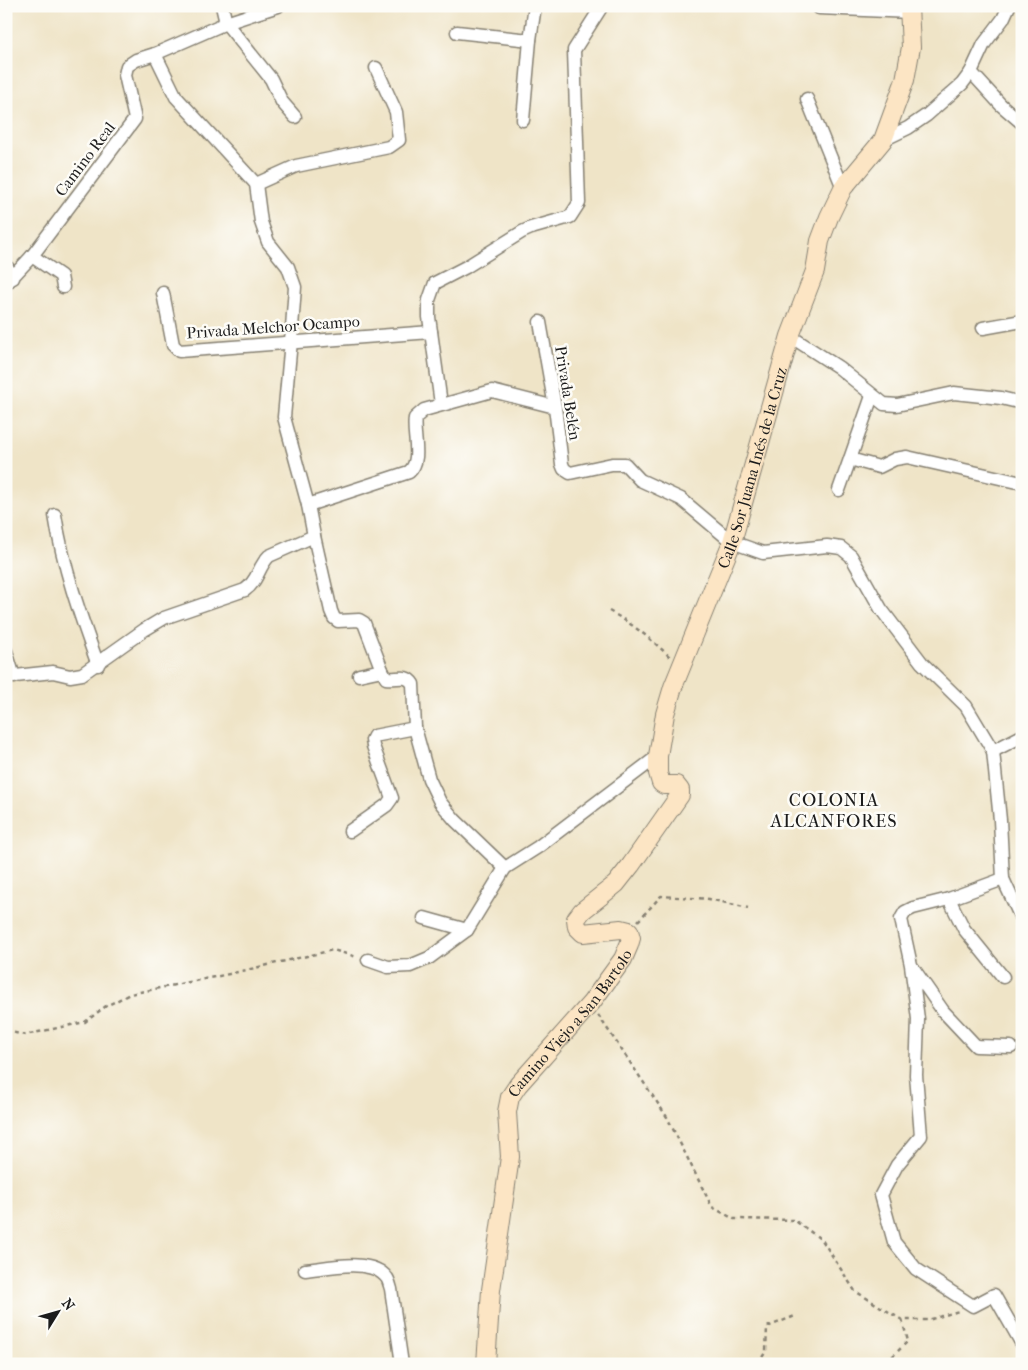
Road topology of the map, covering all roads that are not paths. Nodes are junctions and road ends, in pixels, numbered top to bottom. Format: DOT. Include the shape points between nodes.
graph roads {
  1 [pos="222,6"];
  2 [pos="278,6"];
  3 [pos="535,6"];
  4 [pos="602,6"];
  5 [pos="1009,6"];
  6 [pos="819,8"];
  7 [pos="909,9"];
  8 [pos="226,23"];
  9 [pos="457,32"];
  10 [pos="530,40"];
  11 [pos="155,54"];
  12 [pos="376,68"];
  13 [pos="970,72"];
  14 [pos="806,99"];
  15 [pos="295,117"];
  16 [pos="522,120"];
  17 [pos="1022,123"];
  18 [pos="883,140"];
  19 [pos="256,184"];
  20 [pos="843,188"];
  21 [pos="32,256"];
  22 [pos="6,265"];
  23 [pos="10,281"];
  24 [pos="63,287"];
  25 [pos="163,293"];
  26 [pos="1022,321"];
  27 [pos="540,322"];
  28 [pos="983,328"];
  29 [pos="431,332"];
  30 [pos="790,336"];
  31 [pos="292,341"];
  32 [pos="872,396"];
  33 [pos="1022,403"];
  34 [pos="441,404"];
  35 [pos="555,407"];
  36 [pos="850,459"];
  37 [pos="1022,483"];
  38 [pos="839,490"];
  39 [pos="308,505"];
  40 [pos="55,515"];
  41 [pos="314,536"];
  42 [pos="732,542"];
  43 [pos="6,651"];
  44 [pos="98,665"];
  45 [pos="382,670"];
  46 [pos="360,675"];
  47 [pos="10,677"];
  48 [pos="415,728"];
  49 [pos="1022,736"];
  50 [pos="993,751"];
  51 [pos="658,756"];
  52 [pos="350,831"];
  53 [pos="505,868"];
  54 [pos="1003,879"];
  55 [pos="949,899"];
  56 [pos="424,918"];
  57 [pos="1022,920"];
  58 [pos="467,930"];
  59 [pos="368,960"];
  60 [pos="911,966"];
  61 [pos="1004,977"];
  62 [pos="1011,1047"];
  63 [pos="305,1270"];
  64 [pos="1022,1344"];
  65 [pos="402,1364"];
  66 [pos="486,1364"];
  1 -- 8 [label="street"];
  2 -- 8 [label="street"];
  3 -- 10 [label="street"];
  4 -- 29 [label="street" via="574,50 579,203 576,210 570,217 522,232 435,283 429,300"];
  5 -- 13 [label="street"];
  6 -- 7 [label="street"];
  7 -- 18 [label="street, Calle Sor Juana Inés de la Cruz" via="911,47 905,80"];
  8 -- 11 [label="street"];
  8 -- 15 [label="street" via="271,79 282,102"];
  9 -- 10 [label="street"];
  10 -- 16 [label="street"];
  11 -- 19 [label="street" via="176,97"];
  11 -- 21 [label="street, Camino Real" via="127,66 124,75 135,118"];
  12 -- 19 [label="street" via="396,112 399,140 389,147 296,166"];
  13 -- 17 [label="street"];
  13 -- 18 [label="street" via="962,84 927,115"];
  14 -- 20 [label="street"];
  18 -- 20 [label="street, Calle Sor Juana Inés de la Cruz"];
  19 -- 31 [label="street" via="261,222 268,242 288,267 295,287"];
  20 -- 30 [label="street, Calle Sor Juana Inés de la Cruz" via="820,241 815,271"];
  21 -- 23 [label="street, Camino Real"];
  21 -- 24 [label="street" via="61,276"];
  22 -- 23 [label="street"];
  25 -- 31 [label="street, Privada Melchor Ocampo" via="172,345 179,351"];
  26 -- 28 [label="street"];
  27 -- 35 [label="street, Privada Belén"];
  29 -- 31 [label="street, Privada Melchor Ocampo"];
  29 -- 34 [label="street"];
  30 -- 32 [label="street" via="838,367"];
  30 -- 42 [label="street, Calle Sor Juana Inés de la Cruz"];
  31 -- 39 [label="street" via="284,417"];
  32 -- 33 [label="street" via="884,404 897,405 954,393"];
  32 -- 36 [label="street"];
  34 -- 35 [label="street" via="492,391"];
  34 -- 39 [label="street" via="424,410 415,418 416,460 409,472"];
  35 -- 42 [label="street, Privada Belén" via="564,470 570,473 625,464 640,480 682,499"];
  36 -- 37 [label="street" via="879,467 907,457"];
  36 -- 38 [label="street"];
  39 -- 41 [label="street"];
  40 -- 44 [label="street" via="69,582"];
  41 -- 44 [label="street" via="269,556 253,584 245,590 164,618"];
  41 -- 45 [label="street" via="334,618 364,623"];
  42 -- 50 [label="street" via="763,553 827,546 841,548 851,556 881,608 922,663 966,706"];
  42 -- 51 [label="street, Calle Sor Juana Inés de la Cruz" via="673,687"];
  43 -- 47 [label="street"];
  44 -- 47 [label="street" via="82,674 70,676 53,672"];
  45 -- 46 [label="street"];
  45 -- 48 [label="street" via="386,678 405,676 413,684"];
  48 -- 52 [label="street" via="374,736 373,746 392,798"];
  48 -- 53 [label="street" via="429,779 440,802"];
  49 -- 50 [label="street"];
  50 -- 54 [label="street"];
  51 -- 53 [label="street" via="538,847"];
  51 -- 66 [label="street, Camino Viejo a San Bartolo" via="661,783 676,785 680,795 616,884 576,919 577,927 583,933 621,929 629,932 631,938 623,959 591,1003 510,1097 507,1112 510,1157 491,1290"];
  53 -- 58 [label="street"];
  54 -- 55 [label="street"];
  54 -- 57 [label="street"];
  55 -- 60 [label="street" via="913,908 901,919"];
  55 -- 61 [label="street" via="964,929"];
  56 -- 58 [label="street"];
  58 -- 59 [label="street" via="429,958 410,966 388,966"];
  60 -- 62 [label="street" via="943,1011 976,1046"];
  60 -- 64 [label="street" via="918,1019 916,1075 921,1136 896,1164 881,1196 894,1242 916,1269 973,1306 994,1295"];
  63 -- 65 [label="street" via="358,1265 376,1269 388,1279"];
}
